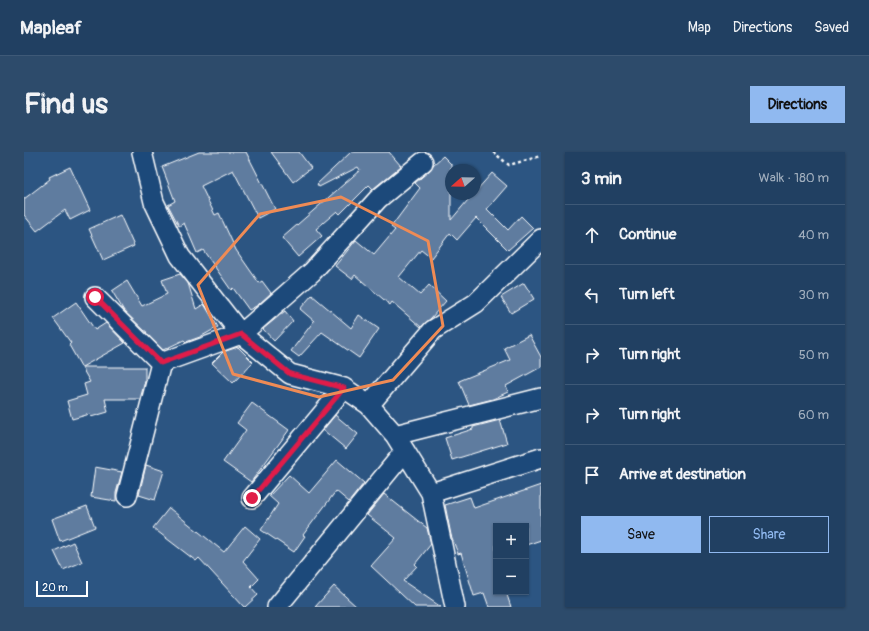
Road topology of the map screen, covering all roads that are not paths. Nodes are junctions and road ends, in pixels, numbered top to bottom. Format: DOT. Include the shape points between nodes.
graph roads {
  1 [pos="142,152"];
  2 [pos="423,162"];
  3 [pos="541,238"];
  4 [pos="95,297"];
  5 [pos="241,334"];
  6 [pos="161,363"];
  7 [pos="344,388"];
  8 [pos="541,398"];
  9 [pos="369,405"];
  10 [pos="395,435"];
  11 [pos="405,451"];
  12 [pos="541,458"];
  13 [pos="431,493"];
  14 [pos="127,496"];
  15 [pos="252,498"];
  16 [pos="277,607"];
  17 [pos="454,607"];
  1 -- 5 [label="street" via="154,202 180,256"];
  2 -- 5 [label="street" via="378,199 312,272"];
  3 -- 9 [label="street" via="476,304 434,330"];
  4 -- 6 [label="street"];
  5 -- 6 [label="street"];
  5 -- 7 [label="street" via="290,374"];
  6 -- 14 [label="street"];
  7 -- 9 [label="street"];
  7 -- 15 [label="street"];
  8 -- 10 [label="street"];
  9 -- 10 [label="street"];
  10 -- 11 [label="street"];
  11 -- 13 [label="street"];
  11 -- 16 [label="street"];
  12 -- 13 [label="street"];
  13 -- 17 [label="street"];
}
